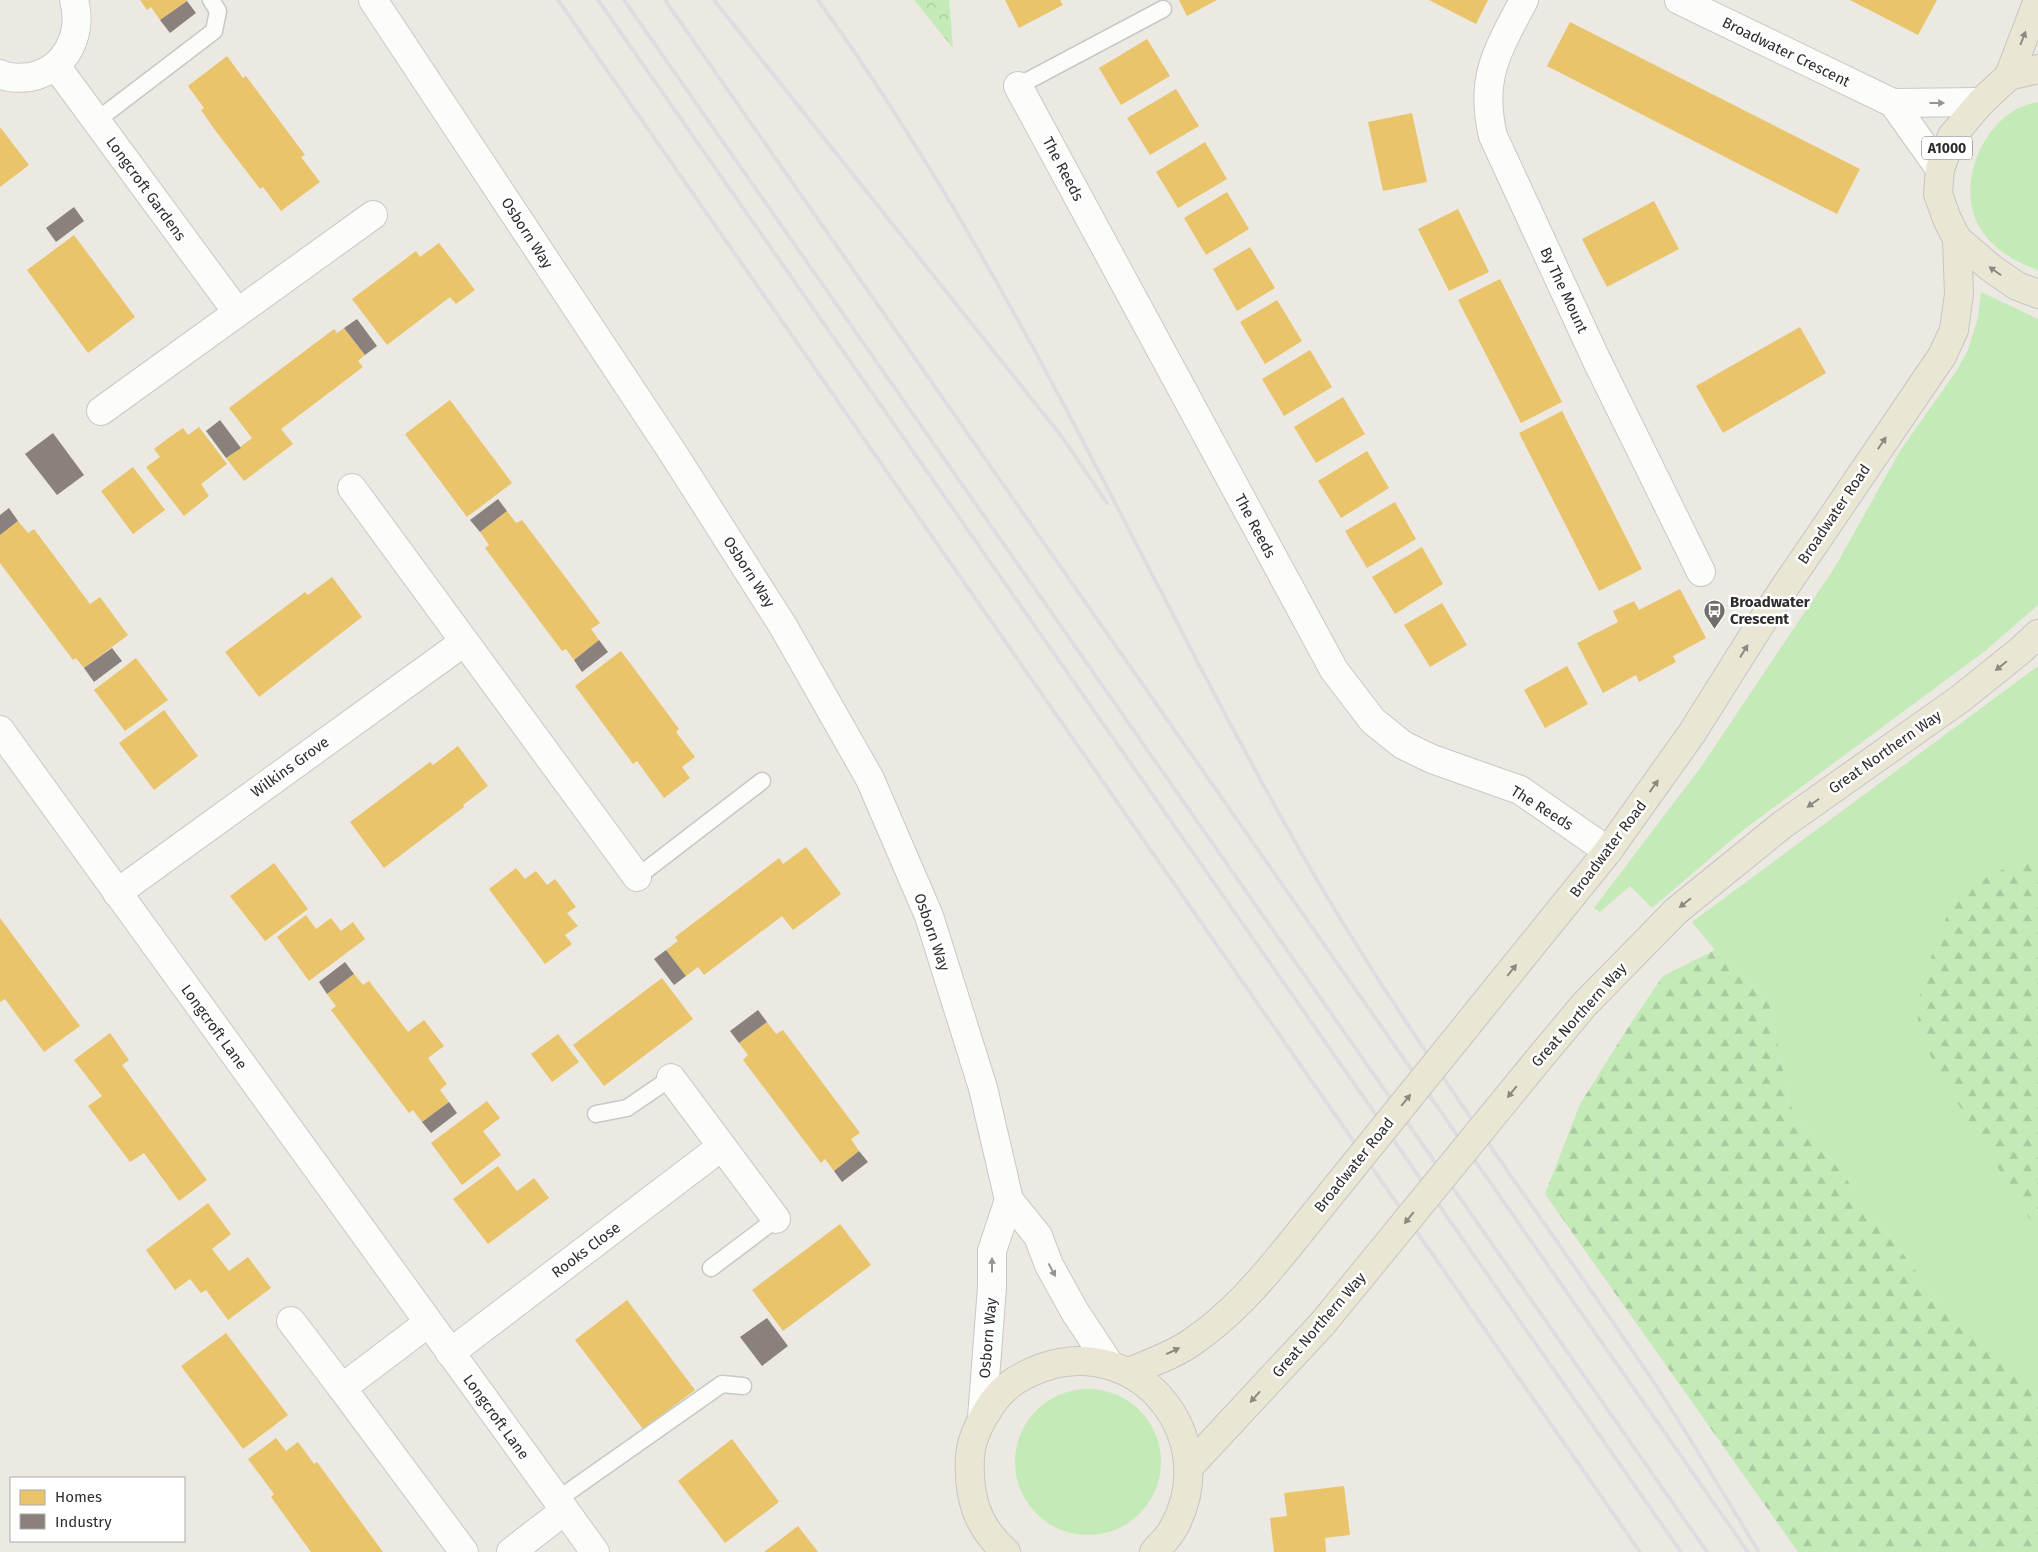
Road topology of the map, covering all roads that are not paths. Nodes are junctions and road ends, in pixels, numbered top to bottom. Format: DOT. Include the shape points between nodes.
graph roads {
  1 [pos="74,0"];
  2 [pos="210,0"];
  3 [pos="373,0"];
  4 [pos="1524,0"];
  5 [pos="1680,0"];
  6 [pos="2038,0"];
  7 [pos="1163,9"];
  8 [pos="56,66"];
  9 [pos="2038,69"];
  10 [pos="0,74"];
  11 [pos="2009,76"];
  12 [pos="1018,86"];
  13 [pos="1981,102"];
  14 [pos="1893,103"];
  15 [pos="96,121"];
  16 [pos="1940,169"];
  17 [pos="373,215"];
  18 [pos="1957,240"];
  19 [pos="2038,294"];
  20 [pos="237,312"];
  21 [pos="100,411"];
  22 [pos="352,488"];
  23 [pos="1701,572"];
  24 [pos="2038,634"];
  25 [pos="464,642"];
  26 [pos="0,730"];
  27 [pos="762,781"];
  28 [pos="1608,851"];
  29 [pos="637,877"];
  30 [pos="117,893"];
  31 [pos="671,1078"];
  32 [pos="596,1114"];
  33 [pos="721,1147"];
  34 [pos="1009,1200"];
  35 [pos="776,1219"];
  36 [pos="711,1268"];
  37 [pos="291,1321"];
  38 [pos="428,1323"];
  39 [pos="450,1353"];
  40 [pos="1120,1369"];
  41 [pos="743,1386"];
  42 [pos="342,1388"];
  43 [pos="982,1418"];
  44 [pos="1189,1467"];
  45 [pos="561,1506"];
  46 [pos="1172,1541"];
  47 [pos="464,1552"];
  48 [pos="510,1552"];
  49 [pos="595,1552"];
  50 [pos="1006,1552"];
  51 [pos="1154,1552"];
  1 -- 8 [label="street" via="76,33 69,51"];
  2 -- 15 [label="lane" via="218,11 214,31"];
  3 -- 34 [label="street, Osborn Way" via="673,453 778,618 870,779 929,916 983,1088"];
  4 -- 23 [label="street, By The Mount" via="1494,58 1488,92 1488,116 1493,136 1596,359"];
  5 -- 14 [label="street, Broadwater Crescent"];
  11 -- 6 [label="main road, A1000, one-way"];
  7 -- 12 [label="lane"];
  8 -- 10 [label="street" via="40,75 22,78"];
  8 -- 15 [label="street, Longcroft Gardens"];
  9 -- 11 [label="main road, A1000"];
  11 -- 13 [label="main road, A1000"];
  12 -- 28 [label="street, The Reeds" via="1334,670 1373,721 1403,745 1432,759 1520,790"];
  14 -- 13 [label="street, Broadwater Crescent, one-way"];
  13 -- 16 [label="main road, A1000" via="1952,136"];
  14 -- 16 [label="street, Broadwater Crescent"];
  15 -- 20 [label="street, Longcroft Gardens"];
  16 -- 18 [label="main road, A1000" via="1938,194"];
  17 -- 20 [label="street"];
  19 -- 18 [label="main road, A1000, one-way" via="2017,286"];
  28 -- 18 [label="main road, Broadwater Road, one-way" via="1692,733 1770,608 1942,356 1956,321 1959,294"];
  20 -- 21 [label="street"];
  22 -- 25 [label="street"];
  24 -- 44 [label="main road, Great Northern Way, one-way, bridge" via="1960,699 1782,825 1676,910 1584,1005 1324,1323"];
  25 -- 29 [label="street"];
  25 -- 30 [label="street, Wilkins Grove"];
  26 -- 30 [label="street, Longcroft Lane"];
  27 -- 29 [label="lane"];
  40 -- 28 [label="main road, Broadwater Road, one-way, bridge" via="1191,1343 1227,1316 1255,1287"];
  30 -- 38 [label="street, Longcroft Lane"];
  31 -- 32 [label="lane" via="627,1108"];
  31 -- 33 [label="street"];
  33 -- 35 [label="street"];
  33 -- 39 [label="street, Rooks Close"];
  34 -- 40 [label="street, Osborn Way, one-way" via="1038,1236 1062,1288"];
  43 -- 34 [label="street, Osborn Way, one-way" via="992,1251"];
  35 -- 36 [label="lane"];
  37 -- 42 [label="street"];
  38 -- 39 [label="street, Longcroft Lane"];
  38 -- 42 [label="street"];
  39 -- 45 [label="street, Longcroft Lane"];
  40 -- 43 [label="main road" via="1083,1361 1058,1362 1028,1373 1003,1388"];
  40 -- 44 [label="main road" via="1153,1389 1172,1412 1185,1438"];
  41 -- 45 [label="lane" via="722,1384"];
  42 -- 47 [label="street"];
  43 -- 50 [label="main road" via="971,1450 969,1482 978,1514 995,1542"];
  44 -- 46 [label="main road" via="1184,1502"];
  45 -- 48 [label="street"];
  45 -- 49 [label="street, Longcroft Lane"];
  46 -- 51 [label="main road"];
}
